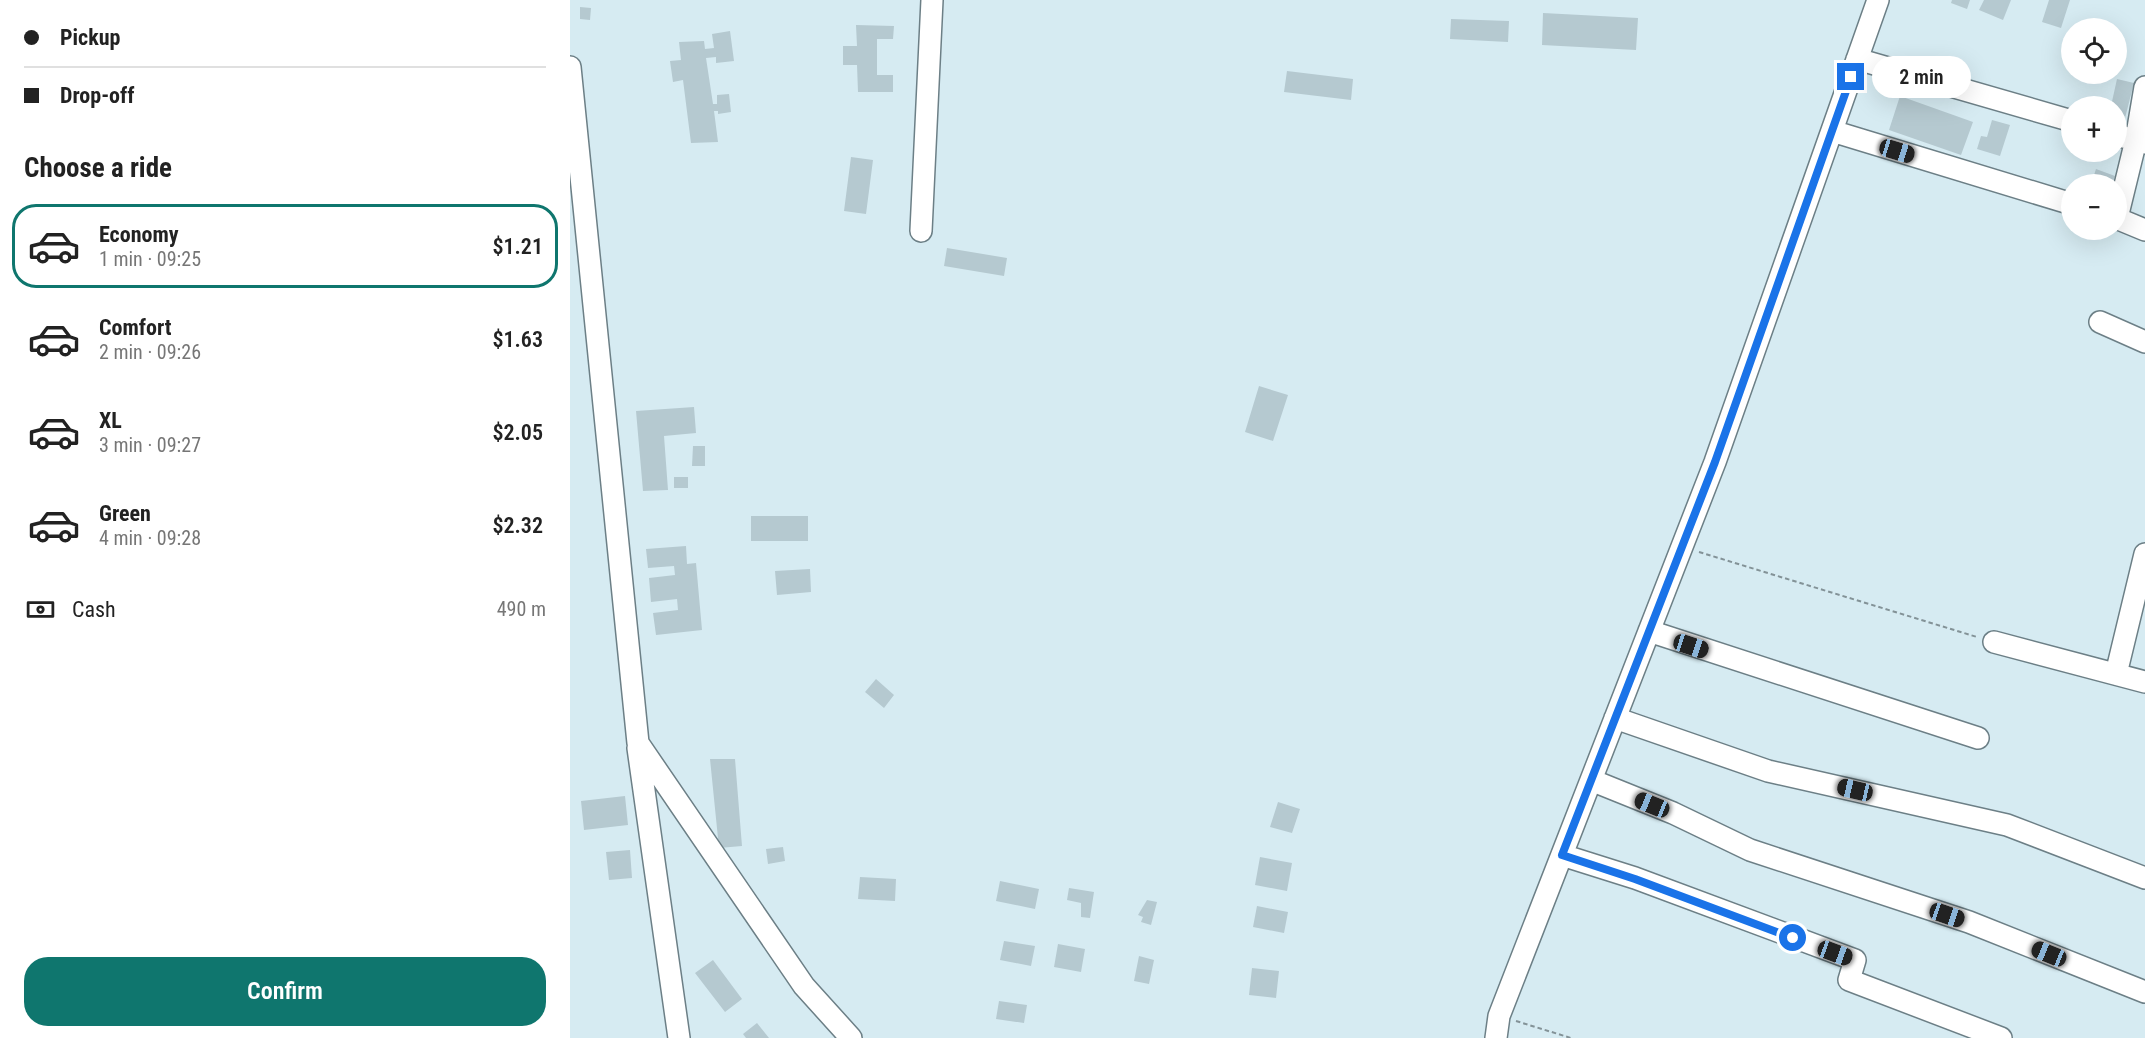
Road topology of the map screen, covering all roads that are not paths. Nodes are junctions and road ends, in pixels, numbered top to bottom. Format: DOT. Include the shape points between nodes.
graph roads {
  1 [pos="932,0"];
  2 [pos="1878,0"];
  3 [pos="1857,59"];
  4 [pos="570,67"];
  5 [pos="2145,87"];
  6 [pos="2061,119"];
  7 [pos="1832,132"];
  8 [pos="2133,139"];
  9 [pos="2126,174"];
  10 [pos="2061,201"];
  11 [pos="2127,222"];
  12 [pos="2145,230"];
  13 [pos="921,231"];
  14 [pos="2100,322"];
  15 [pos="2145,342"];
  16 [pos="2144,561"];
  17 [pos="1649,631"];
  18 [pos="1994,642"];
  19 [pos="2116,674"];
  20 [pos="2145,682"];
  21 [pos="1615,718"];
  22 [pos="1978,738"];
  23 [pos="638,743"];
  24 [pos="1591,780"];
  25 [pos="1562,855"];
  26 [pos="2145,878"];
  27 [pos="2145,992"];
  28 [pos="679,1038"];
  29 [pos="851,1038"];
  30 [pos="1496,1038"];
  31 [pos="2001,1038"];
  1 -- 13 [label="street"];
  2 -- 3 [label="street"];
  3 -- 6 [label="street"];
  3 -- 7 [label="street"];
  4 -- 23 [label="street"];
  5 -- 8 [label="street"];
  7 -- 10 [label="street"];
  7 -- 17 [label="street" via="1715,462"];
  8 -- 9 [label="street"];
  11 -- 12 [label="street"];
  14 -- 15 [label="street"];
  16 -- 19 [label="street"];
  17 -- 21 [label="street"];
  17 -- 22 [label="street"];
  18 -- 19 [label="street"];
  19 -- 20 [label="street"];
  21 -- 24 [label="street"];
  21 -- 26 [label="street" via="1768,771 2007,825"];
  23 -- 28 [label="street"];
  23 -- 29 [label="street" via="804,986"];
  24 -- 25 [label="street"];
  24 -- 27 [label="street" via="1750,850 1969,922"];
  25 -- 30 [label="street" via="1499,1016"];
  25 -- 31 [label="street" via="1855,960 1850,980"];
}
